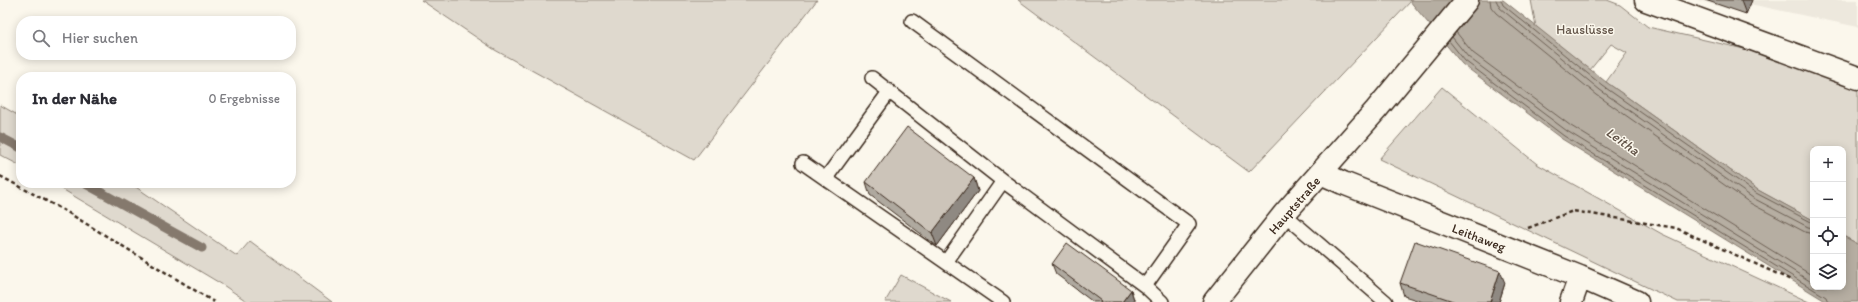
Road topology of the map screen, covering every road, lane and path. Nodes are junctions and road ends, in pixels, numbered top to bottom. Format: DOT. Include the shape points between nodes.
graph roads {
  1 [pos="1467,0"];
  2 [pos="1646,0"];
  3 [pos="912,21"];
  4 [pos="872,78"];
  5 [pos="1858,78"];
  6 [pos="889,92"];
  7 [pos="803,162"];
  8 [pos="1321,173"];
  9 [pos="0,176"];
  10 [pos="826,178"];
  11 [pos="1003,181"];
  12 [pos="16,185"];
  13 [pos="22,188"];
  14 [pos="1284,214"];
  15 [pos="1490,241"];
  16 [pos="946,262"];
  17 [pos="1580,277"];
  18 [pos="1791,280"];
  19 [pos="1145,286"];
  20 [pos="214,302"];
  21 [pos="1003,302"];
  22 [pos="1162,302"];
  23 [pos="1214,302"];
  24 [pos="1386,302"];
  25 [pos="1572,302"];
  26 [pos="1636,302"];
  1 -- 8 [label="street, Hauptstraße"];
  2 -- 5 [label="street"];
  3 -- 19 [label="lane" via="1189,224"];
  4 -- 6 [label="lane"];
  6 -- 10 [label="lane"];
  6 -- 11 [label="lane"];
  7 -- 10 [label="lane"];
  8 -- 14 [label="street, Hauptstraße"];
  8 -- 15 [label="street, Leithaweg"];
  9 -- 12 [label="path"];
  10 -- 16 [label="lane"];
  11 -- 16 [label="lane"];
  11 -- 19 [label="lane"];
  13 -- 20 [label="path" via="67,212"];
  14 -- 23 [label="street, Hauptstraße"];
  14 -- 24 [label="lane"];
  15 -- 17 [label="street, Leithaweg"];
  15 -- 18 [label="path" via="1573,211 1676,228"];
  16 -- 21 [label="lane"];
  17 -- 25 [label="street"];
  17 -- 26 [label="street, Leithaweg"];
  19 -- 22 [label="lane"];
}
